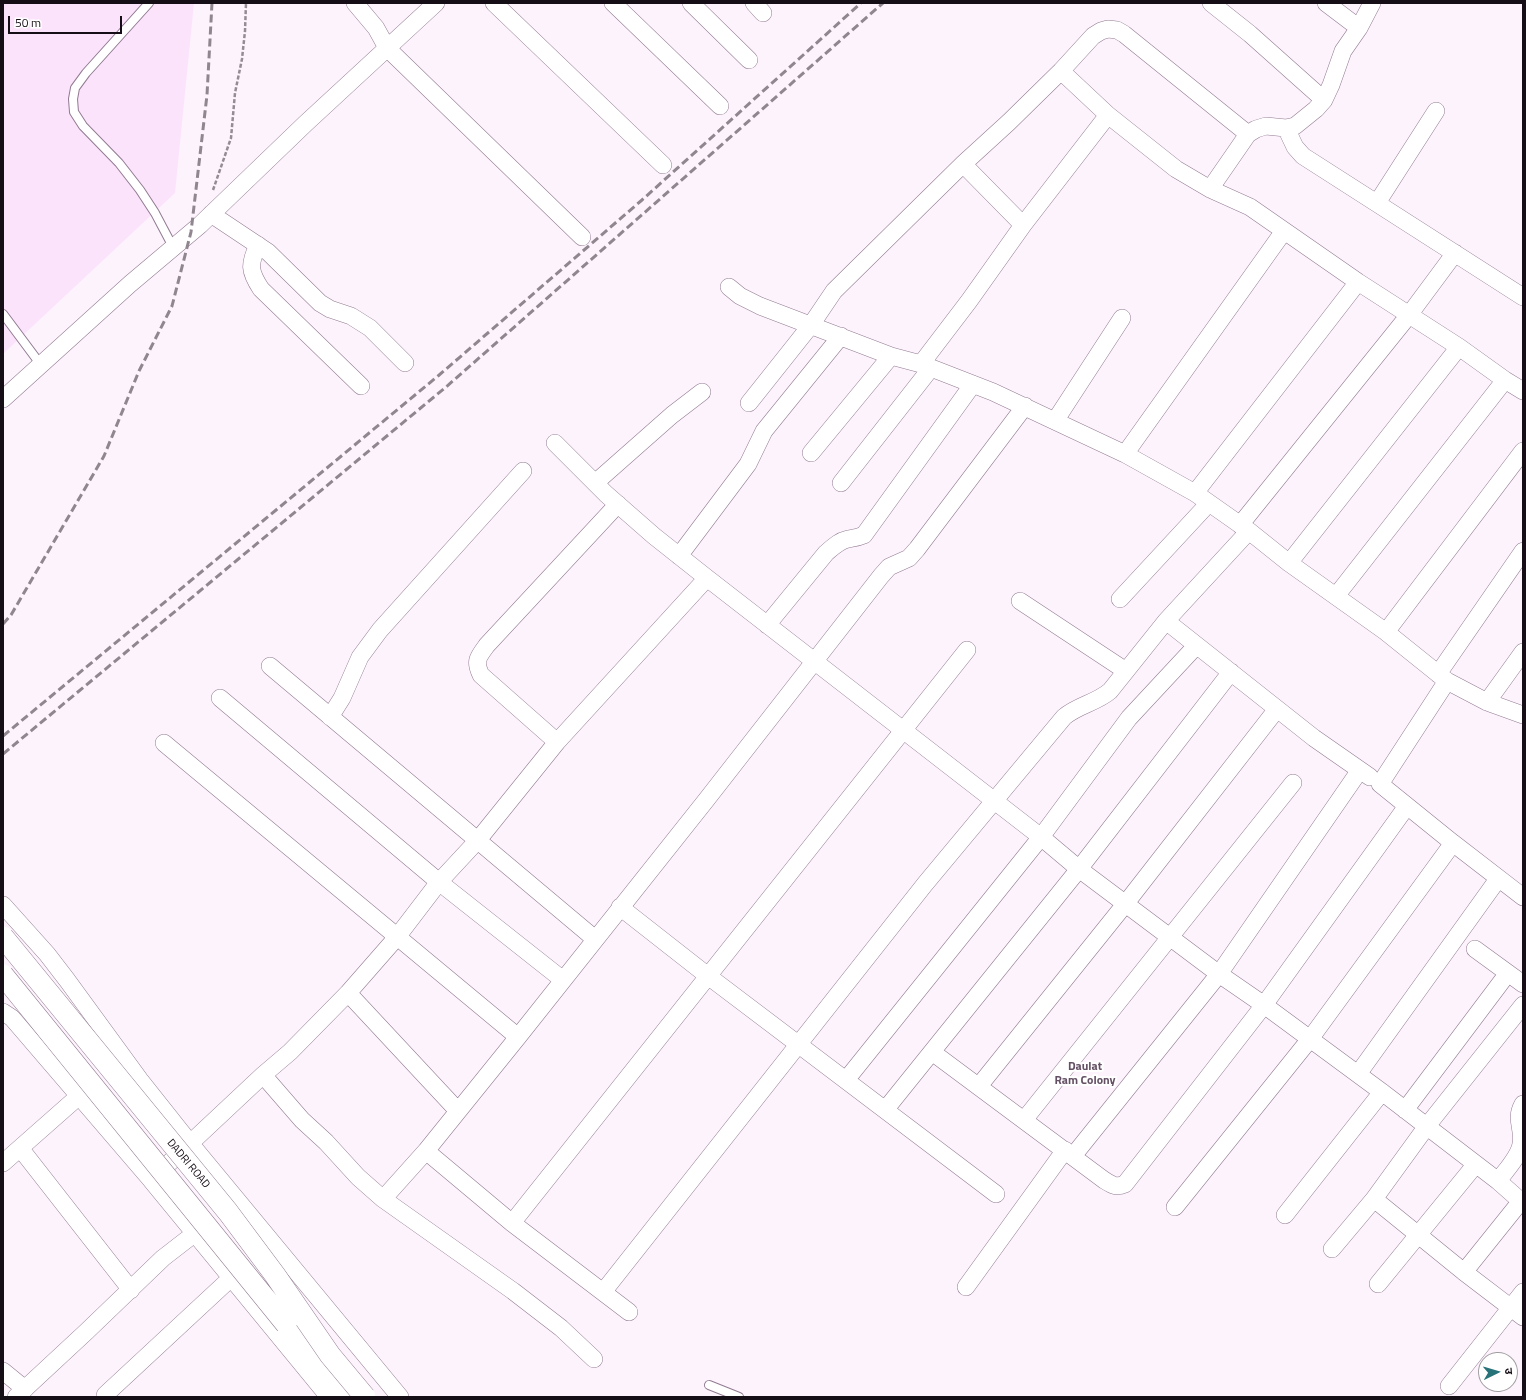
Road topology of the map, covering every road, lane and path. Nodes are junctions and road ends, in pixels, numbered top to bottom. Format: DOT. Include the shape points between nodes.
graph roads {
  1 [pos="149,3"];
  2 [pos="246,3"];
  3 [pos="354,3"];
  4 [pos="436,3"];
  5 [pos="494,3"];
  6 [pos="614,3"];
  7 [pos="691,3"];
  8 [pos="1211,3"];
  9 [pos="1326,3"];
  10 [pos="1372,3"];
  11 [pos="1359,28"];
  12 [pos="387,48"];
  13 [pos="750,60"];
  14 [pos="1061,71"];
  15 [pos="1324,100"];
  16 [pos="720,106"];
  17 [pos="1436,111"];
  18 [pos="1108,114"];
  19 [pos="1286,128"];
  20 [pos="1248,134"];
  21 [pos="963,164"];
  22 [pos="664,165"];
  23 [pos="1210,189"];
  24 [pos="211,195"];
  25 [pos="1377,203"];
  26 [pos="211,214"];
  27 [pos="1023,225"];
  28 [pos="1284,231"];
  29 [pos="582,237"];
  30 [pos="258,245"];
  31 [pos="173,247"];
  32 [pos="1455,253"];
  33 [pos="1358,282"];
  34 [pos="729,287"];
  35 [pos="1523,297"];
  36 [pos="3,314"];
  37 [pos="1409,315"];
  38 [pos="1122,318"];
  39 [pos="812,325"];
  40 [pos="841,336"];
  41 [pos="1459,347"];
  42 [pos="891,356"];
  43 [pos="405,363"];
  44 [pos="41,365"];
  45 [pos="926,366"];
  46 [pos="1506,380"];
  47 [pos="972,384"];
  48 [pos="361,386"];
  49 [pos="1523,391"];
  50 [pos="702,392"];
  51 [pos="3,399"];
  52 [pos="749,403"];
  53 [pos="1025,406"];
  54 [pos="1055,421"];
  55 [pos="555,443"];
  56 [pos="1523,451"];
  57 [pos="812,452"];
  58 [pos="1125,454"];
  59 [pos="524,471"];
  60 [pos="595,483"];
  61 [pos="841,483"];
  62 [pos="1194,493"];
  63 [pos="1209,503"];
  64 [pos="618,504"];
  65 [pos="1245,528"];
  66 [pos="1523,551"];
  67 [pos="679,556"];
  68 [pos="1289,563"];
  69 [pos="707,578"];
  70 [pos="1336,596"];
  71 [pos="1120,599"];
  72 [pos="1020,602"];
  73 [pos="1166,621"];
  74 [pos="768,625"];
  75 [pos="1386,632"];
  76 [pos="1196,646"];
  77 [pos="967,650"];
  78 [pos="1523,652"];
  79 [pos="814,661"];
  80 [pos="270,666"];
  81 [pos="1126,671"];
  82 [pos="1231,672"];
  83 [pos="1443,678"];
  84 [pos="220,698"];
  85 [pos="1488,702"];
  86 [pos="1277,709"];
  87 [pos="1523,715"];
  88 [pos="330,717"];
  89 [pos="904,730"];
  90 [pos="556,742"];
  91 [pos="164,743"];
  92 [pos="1360,770"];
  93 [pos="1294,783"];
  94 [pos="1380,784"];
  95 [pos="995,801"];
  96 [pos="1408,806"];
  97 [pos="1041,837"];
  98 [pos="478,840"];
  99 [pos="1453,843"];
  100 [pos="1079,869"];
  101 [pos="1498,879"];
  102 [pos="439,882"];
  103 [pos="1523,896"];
  104 [pos="1126,903"];
  105 [pos="3,905"];
  106 [pos="620,907"];
  107 [pos="1170,936"];
  108 [pos="3,937"];
  109 [pos="397,937"];
  110 [pos="595,939"];
  111 [pos="1475,950"];
  112 [pos="1219,974"];
  113 [pos="1508,974"];
  114 [pos="3,975"];
  115 [pos="708,976"];
  116 [pos="563,980"];
  117 [pos="1523,984"];
  118 [pos="348,993"];
  119 [pos="1264,1005"];
  120 [pos="1523,1005"];
  121 [pos="3,1013"];
  122 [pos="518,1038"];
  123 [pos="1310,1039"];
  124 [pos="799,1045"];
  125 [pos="932,1052"];
  126 [pos="1358,1074"];
  127 [pos="263,1075"];
  128 [pos="846,1080"];
  129 [pos="979,1086"];
  130 [pos="1382,1092"];
  131 [pos="79,1096"];
  132 [pos="1523,1104"];
  133 [pos="885,1110"];
  134 [pos="1405,1110"];
  135 [pos="458,1111"];
  136 [pos="1024,1120"];
  137 [pos="1427,1126"];
  138 [pos="190,1143"];
  139 [pos="20,1148"];
  140 [pos="426,1152"];
  141 [pos="1069,1153"];
  142 [pos="3,1163"];
  143 [pos="1476,1164"];
  144 [pos="151,1180"];
  145 [pos="1498,1181"];
  146 [pos="996,1194"];
  147 [pos="383,1198"];
  148 [pos="1374,1199"];
  149 [pos="1522,1202"];
  150 [pos="1175,1207"];
  151 [pos="1285,1215"];
  152 [pos="512,1223"];
  153 [pos="194,1234"];
  154 [pos="1418,1236"];
  155 [pos="1332,1249"];
  156 [pos="1464,1272"];
  157 [pos="230,1278"];
  158 [pos="1378,1284"];
  159 [pos="966,1287"];
  160 [pos="131,1290"];
  161 [pos="603,1292"];
  162 [pos="1523,1292"];
  163 [pos="629,1312"];
  164 [pos="1517,1312"];
  165 [pos="594,1359"];
  166 [pos="3,1371"];
  167 [pos="709,1385"];
  168 [pos="1449,1386"];
  169 [pos="21,1393"];
  170 [pos="106,1395"];
  171 [pos="329,1397"];
  172 [pos="346,1397"];
  173 [pos="365,1397"];
  174 [pos="400,1397"];
  175 [pos="739,1397"];
  1 -- 31 [label="lane" via="86,73 76,88 73,99 74,112 83,126 119,163 140,190"];
  2 -- 24 [label="path" via="243,52 235,92 231,138"];
  3 -- 12 [label="street" via="376,28"];
  4 -- 12 [label="street"];
  5 -- 22 [label="street"];
  6 -- 16 [label="street"];
  7 -- 13 [label="street"];
  8 -- 15 [label="street"];
  9 -- 11 [label="street"];
  10 -- 11 [label="street"];
  11 -- 15 [label="street" via="1343,50"];
  12 -- 26 [label="street"];
  12 -- 29 [label="street"];
  14 -- 18 [label="street"];
  14 -- 20 [label="street" via="1101,31 1117,30"];
  14 -- 21 [label="street"];
  15 -- 19 [label="street" via="1295,126"];
  17 -- 25 [label="street"];
  18 -- 23 [label="street" via="1176,169"];
  18 -- 27 [label="street"];
  19 -- 20 [label="street" via="1266,126"];
  19 -- 25 [label="street" via="1295,147 1303,156"];
  20 -- 23 [label="street"];
  21 -- 27 [label="street"];
  21 -- 39 [label="street" via="834,291"];
  23 -- 28 [label="street" via="1250,206"];
  25 -- 32 [label="street"];
  26 -- 30 [label="street"];
  26 -- 31 [label="street"];
  27 -- 45 [label="street"];
  28 -- 33 [label="street"];
  28 -- 58 [label="street"];
  30 -- 43 [label="street" via="277,260 320,303 352,316 370,328"];
  30 -- 48 [label="street" via="252,258 251,271 261,289"];
  31 -- 44 [label="street"];
  32 -- 35 [label="street"];
  32 -- 37 [label="street"];
  33 -- 37 [label="street"];
  33 -- 62 [label="street"];
  34 -- 39 [label="street" via="760,306"];
  36 -- 44 [label="lane"];
  37 -- 41 [label="street"];
  37 -- 65 [label="street"];
  38 -- 54 [label="street"];
  39 -- 40 [label="street"];
  39 -- 52 [label="street"];
  40 -- 42 [label="street"];
  40 -- 67 [label="street" via="764,431 748,464"];
  41 -- 46 [label="street"];
  41 -- 68 [label="street"];
  42 -- 45 [label="street"];
  42 -- 57 [label="street"];
  44 -- 51 [label="street"];
  45 -- 47 [label="street"];
  45 -- 61 [label="street"];
  46 -- 49 [label="street"];
  46 -- 70 [label="street"];
  47 -- 53 [label="street"];
  47 -- 74 [label="street" via="864,535 836,544 826,553"];
  50 -- 60 [label="street"];
  53 -- 54 [label="street"];
  53 -- 79 [label="street" via="917,549 908,558 888,567"];
  54 -- 58 [label="street"];
  55 -- 60 [label="street"];
  56 -- 75 [label="street"];
  58 -- 62 [label="street"];
  59 -- 88 [label="street" via="380,630 360,657 342,698"];
  60 -- 64 [label="street"];
  62 -- 63 [label="street"];
  63 -- 65 [label="street"];
  63 -- 71 [label="street"];
  64 -- 67 [label="street"];
  64 -- 90 [label="street" via="487,645 478,658 477,667 481,676"];
  65 -- 68 [label="street"];
  65 -- 73 [label="street"];
  66 -- 83 [label="street"];
  67 -- 69 [label="street"];
  68 -- 70 [label="street"];
  69 -- 74 [label="street"];
  69 -- 90 [label="street"];
  70 -- 75 [label="street"];
  72 -- 81 [label="street"];
  73 -- 76 [label="street"];
  73 -- 81 [label="street"];
  74 -- 79 [label="street"];
  75 -- 83 [label="street"];
  76 -- 82 [label="street"];
  76 -- 97 [label="street" via="1129,718"];
  77 -- 89 [label="street"];
  78 -- 85 [label="street"];
  79 -- 89 [label="street"];
  79 -- 106 [label="street"];
  80 -- 88 [label="street"];
  81 -- 95 [label="street" via="1102,698 1079,707 1064,717"];
  82 -- 86 [label="street"];
  82 -- 100 [label="street"];
  83 -- 85 [label="street"];
  83 -- 94 [label="street"];
  84 -- 102 [label="street"];
  85 -- 87 [label="street"];
  86 -- 92 [label="street"];
  86 -- 104 [label="street"];
  88 -- 98 [label="street"];
  89 -- 95 [label="street"];
  89 -- 115 [label="street"];
  90 -- 98 [label="street"];
  91 -- 109 [label="street"];
  92 -- 94 [label="street"];
  92 -- 112 [label="street"];
  93 -- 107 [label="street"];
  94 -- 96 [label="street"];
  95 -- 97 [label="street"];
  95 -- 124 [label="street" via="925,884"];
  96 -- 99 [label="street"];
  96 -- 119 [label="street"];
  97 -- 100 [label="street"];
  97 -- 128 [label="street"];
  98 -- 102 [label="street"];
  98 -- 110 [label="street"];
  99 -- 101 [label="street"];
  99 -- 123 [label="street"];
  100 -- 104 [label="street"];
  100 -- 125 [label="street"];
  101 -- 103 [label="street"];
  101 -- 126 [label="street"];
  102 -- 109 [label="street"];
  102 -- 116 [label="street"];
  104 -- 107 [label="street"];
  104 -- 129 [label="street"];
  105 -- 138 [label="street" via="47,954"];
  106 -- 110 [label="street"];
  106 -- 115 [label="street"];
  107 -- 112 [label="street"];
  107 -- 136 [label="street"];
  108 -- 173 [label="street, DADRI ROAD, bridge" via="228,1212 330,1355"];
  109 -- 118 [label="street"];
  109 -- 122 [label="street"];
  110 -- 116 [label="street"];
  111 -- 113 [label="street"];
  112 -- 119 [label="street"];
  112 -- 141 [label="street"];
  113 -- 117 [label="street"];
  113 -- 134 [label="street"];
  114 -- 172 [label="street, bridge"];
  115 -- 124 [label="street"];
  115 -- 152 [label="street"];
  116 -- 122 [label="street"];
  118 -- 127 [label="street" via="290,1052"];
  118 -- 135 [label="street"];
  119 -- 123 [label="street"];
  119 -- 141 [label="street" via="1124,1184 1113,1186"];
  120 -- 137 [label="street"];
  121 -- 131 [label="street" via="12,1018"];
  122 -- 135 [label="street"];
  123 -- 126 [label="street"];
  123 -- 150 [label="street"];
  124 -- 128 [label="street"];
  124 -- 161 [label="street"];
  125 -- 129 [label="street"];
  125 -- 133 [label="street"];
  126 -- 130 [label="street"];
  127 -- 138 [label="street"];
  127 -- 147 [label="street" via="302,1120"];
  128 -- 133 [label="street"];
  129 -- 136 [label="street"];
  130 -- 134 [label="street"];
  130 -- 151 [label="street"];
  131 -- 139 [label="street"];
  131 -- 144 [label="street"];
  132 -- 145 [label="street" via="1518,1114 1520,1149"];
  133 -- 146 [label="street"];
  134 -- 137 [label="street"];
  135 -- 140 [label="street"];
  136 -- 141 [label="street"];
  137 -- 143 [label="street"];
  137 -- 148 [label="street"];
  138 -- 144 [label="street"];
  138 -- 174 [label="street"];
  139 -- 142 [label="street"];
  139 -- 160 [label="street"];
  140 -- 147 [label="street"];
  140 -- 152 [label="street"];
  141 -- 159 [label="street"];
  143 -- 145 [label="street"];
  143 -- 154 [label="street"];
  144 -- 153 [label="street"];
  145 -- 149 [label="street"];
  147 -- 165 [label="street" via="540,1311"];
  148 -- 154 [label="street"];
  148 -- 155 [label="street"];
  149 -- 156 [label="street"];
  152 -- 161 [label="street"];
  153 -- 157 [label="street"];
  153 -- 160 [label="street" via="163,1258"];
  154 -- 156 [label="street"];
  154 -- 158 [label="street"];
  156 -- 164 [label="street"];
  157 -- 170 [label="street"];
  157 -- 171 [label="street"];
  160 -- 169 [label="street"];
  161 -- 163 [label="street"];
  162 -- 164 [label="street"];
  164 -- 168 [label="street"];
  166 -- 169 [label="street"];
  167 -- 175 [label="lane"];
}
